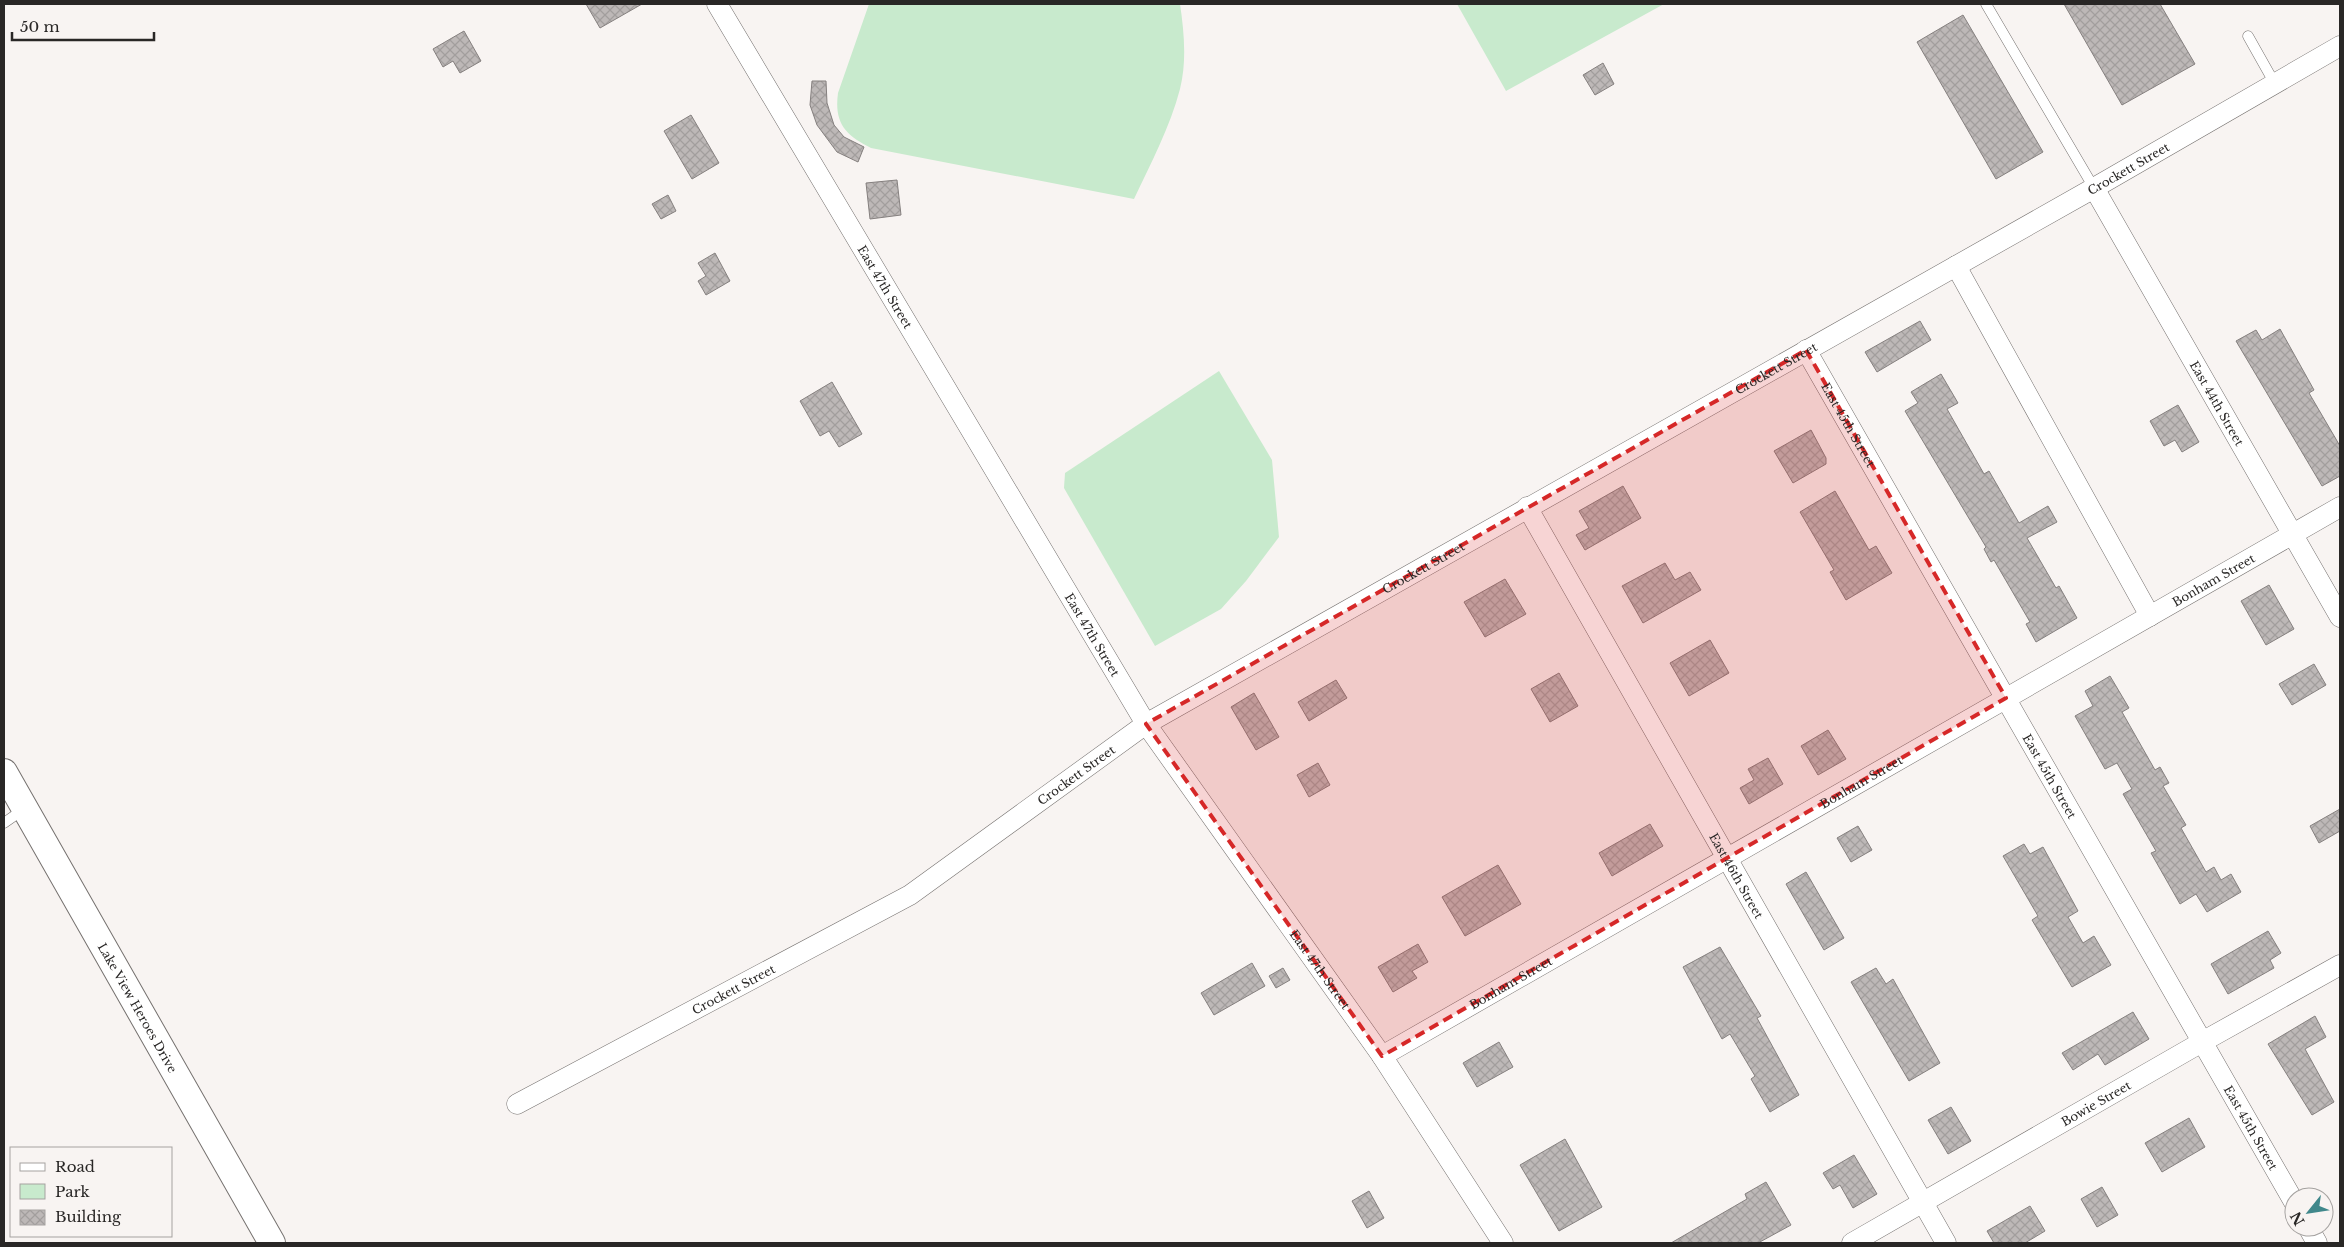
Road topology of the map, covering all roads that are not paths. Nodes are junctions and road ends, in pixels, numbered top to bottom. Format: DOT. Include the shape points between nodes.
graph roads {
  1 [pos="717,4"];
  2 [pos="1986,4"];
  3 [pos="2248,36"];
  4 [pos="2340,46"];
  5 [pos="2275,84"];
  6 [pos="2094,188"];
  7 [pos="1956,266"];
  8 [pos="1806,350"];
  9 [pos="1527,507"];
  10 [pos="2340,507"];
  11 [pos="2293,534"];
  12 [pos="2150,616"];
  13 [pos="2340,617"];
  14 [pos="2006,698"];
  15 [pos="1146,724"];
  16 [pos="4,772"];
  17 [pos="25,809"];
  18 [pos="4,823"];
  19 [pos="1727,858"];
  20 [pos="2340,965"];
  21 [pos="2202,1042"];
  22 [pos="1382,1056"];
  23 [pos="518,1104"];
  24 [pos="2285,1187"];
  25 [pos="1924,1203"];
  26 [pos="272,1243"];
  27 [pos="1502,1243"];
  28 [pos="1852,1243"];
  29 [pos="1946,1243"];
  1 -- 15 [label="street, East 47th Street"];
  2 -- 6 [label="lane"];
  3 -- 5 [label="lane"];
  4 -- 5 [label="street, Crockett Street"];
  5 -- 6 [label="street, Crockett Street"];
  6 -- 7 [label="street, Crockett Street"];
  6 -- 11 [label="street, East 44th Street"];
  7 -- 8 [label="street, Crockett Street"];
  7 -- 12 [label="street"];
  8 -- 9 [label="street, Crockett Street"];
  8 -- 14 [label="street, East 45th Street"];
  9 -- 15 [label="street, Crockett Street"];
  9 -- 19 [label="street, East 46th Street"];
  10 -- 11 [label="street, Bonham Street"];
  11 -- 12 [label="street, Bonham Street"];
  11 -- 13 [label="street, East 44th Street"];
  12 -- 14 [label="street, Bonham Street"];
  14 -- 19 [label="street, Bonham Street"];
  14 -- 21 [label="street, East 45th Street"];
  15 -- 22 [label="street, East 47th Street"];
  15 -- 23 [label="street, Crockett Street" via="910,895"];
  16 -- 17 [label="street, Lake View Heroes Drive"];
  17 -- 18 [label="lane"];
  17 -- 26 [label="street, Lake View Heroes Drive"];
  19 -- 22 [label="street, Bonham Street"];
  19 -- 25 [label="street, East 46th Street"];
  20 -- 21 [label="street, Bowie Street"];
  21 -- 24 [label="street, East 45th Street"];
  21 -- 25 [label="street, Bowie Street"];
  22 -- 27 [label="street, East 47th Street"];
  25 -- 28 [label="street, Bowie Street"];
  25 -- 29 [label="street, East 46th Street"];
}
